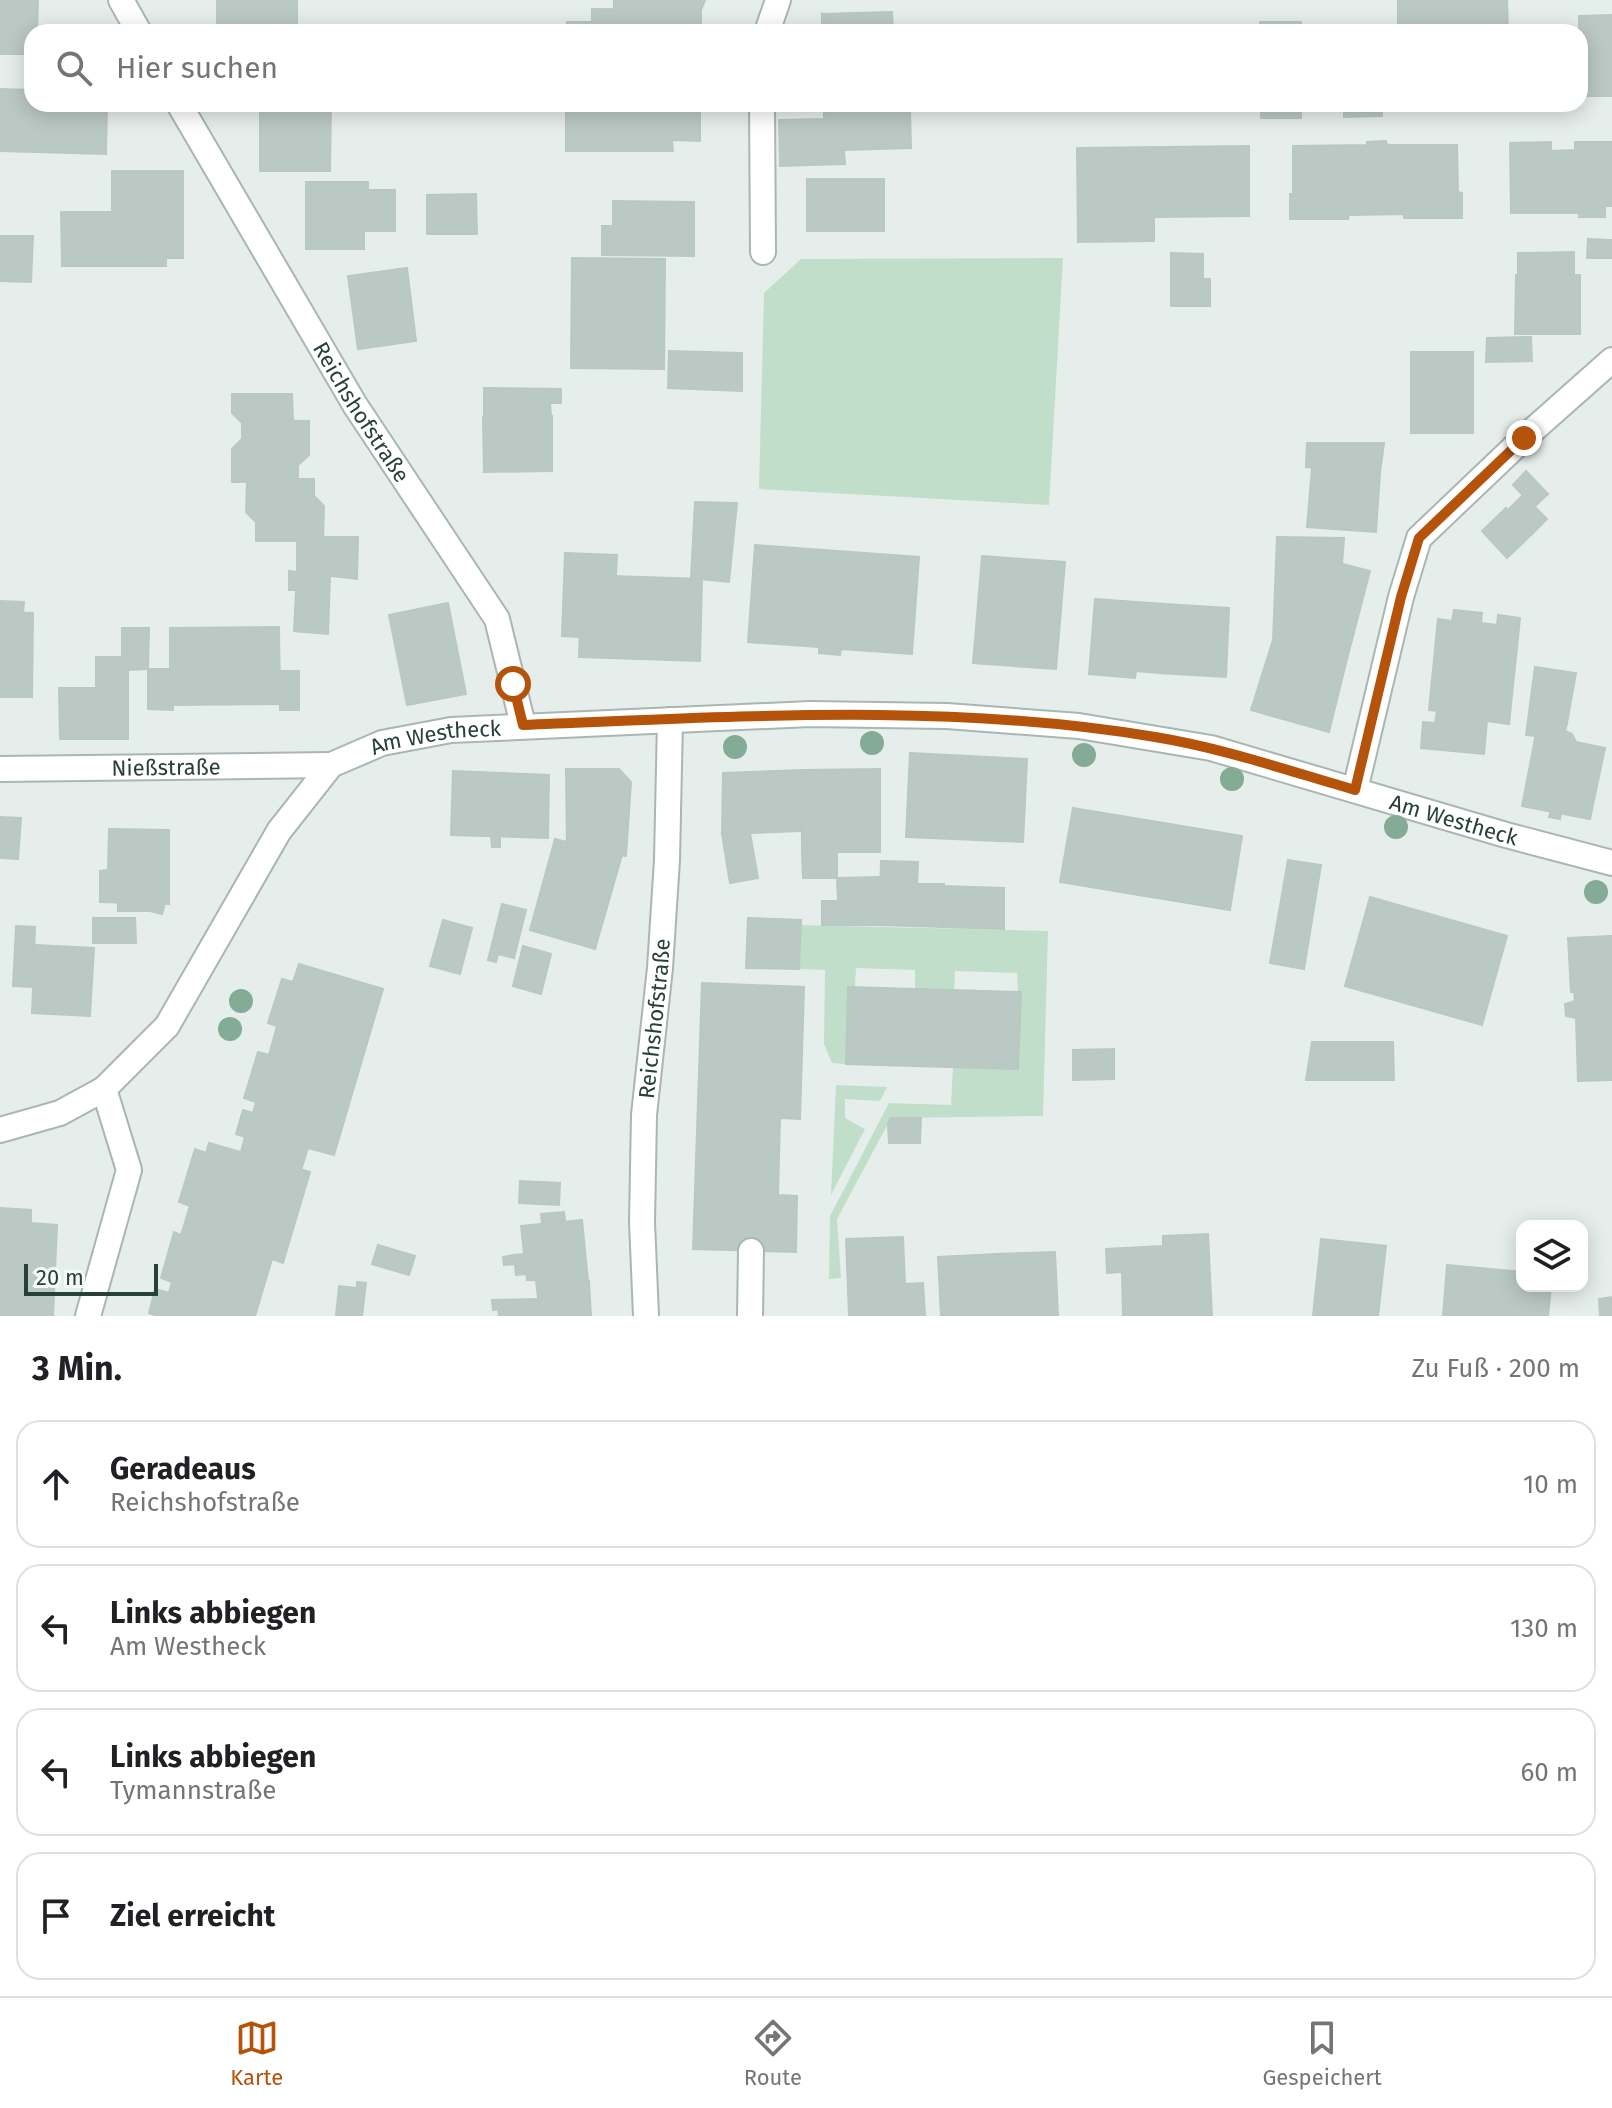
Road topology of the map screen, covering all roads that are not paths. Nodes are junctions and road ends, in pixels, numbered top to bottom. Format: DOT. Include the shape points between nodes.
graph roads {
  1 [pos="121,0"];
  2 [pos="778,0"];
  3 [pos="134,24"];
  4 [pos="770,24"];
  5 [pos="184,112"];
  6 [pos="762,112"];
  7 [pos="763,252"];
  8 [pos="1612,360"];
  9 [pos="670,720"];
  10 [pos="523,725"];
  11 [pos="331,765"];
  12 [pos="0,769"];
  13 [pos="1355,790"];
  14 [pos="1612,863"];
  15 [pos="104,1089"];
  16 [pos="0,1130"];
  17 [pos="751,1251"];
  18 [pos="88,1316"];
  19 [pos="646,1316"];
  20 [pos="750,1316"];
  1 -- 3 [label="street"];
  2 -- 4 [label="street"];
  5 -- 10 [label="street, Reichshofstraße" via="355,405 497,619"];
  6 -- 7 [label="street"];
  8 -- 13 [label="street" via="1419,538"];
  9 -- 10 [label="street, Am Westheck"];
  9 -- 13 [label="street, Am Westheck" via="947,716 1079,726 1211,748"];
  9 -- 19 [label="street, Reichshofstraße" via="665,891 644,1115"];
  10 -- 11 [label="street, Am Westheck" via="451,730 382,743"];
  11 -- 12 [label="street, Nießstraße"];
  11 -- 15 [label="street, Am Westheck" via="279,831 167,1026"];
  13 -- 14 [label="street, Am Westheck"];
  15 -- 16 [label="street, Am Westheck" via="60,1113"];
  15 -- 18 [label="street" via="129,1170"];
  17 -- 20 [label="street"];
}
